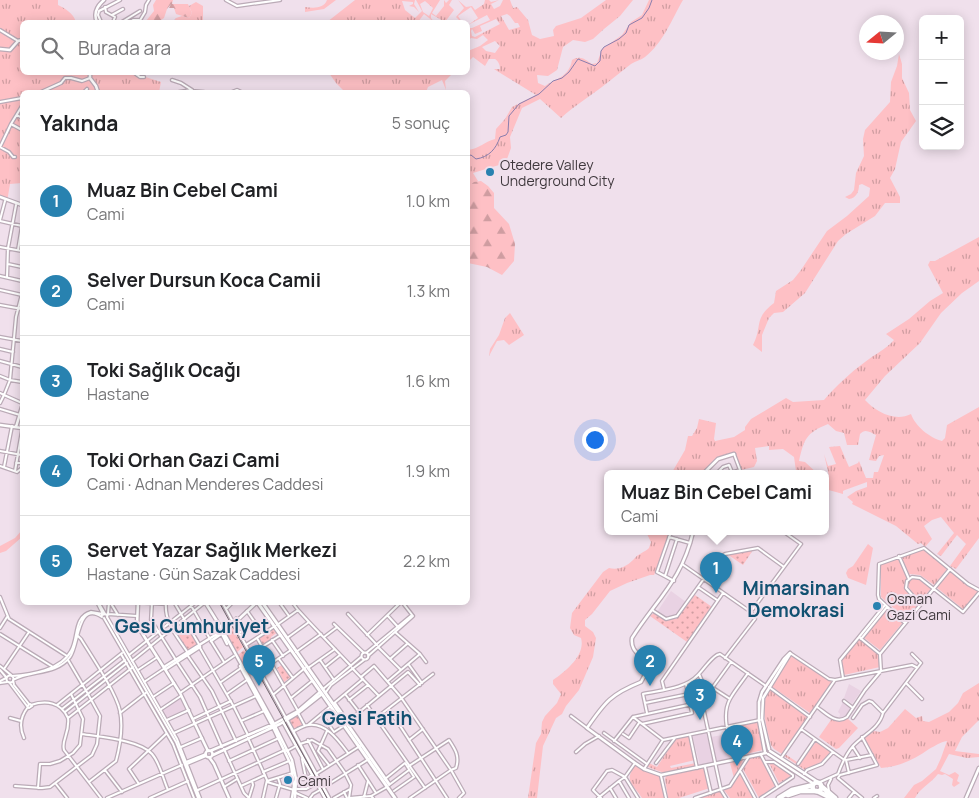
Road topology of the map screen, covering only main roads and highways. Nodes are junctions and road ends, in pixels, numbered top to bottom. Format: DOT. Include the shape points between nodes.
graph roads {
  1 [pos="260,605"];
  2 [pos="276,625"];
  3 [pos="306,668"];
  4 [pos="323,692"];
  5 [pos="345,724"];
  6 [pos="818,784"];
  7 [pos="388,785"];
  8 [pos="816,791"];
  9 [pos="832,797"];
  10 [pos="396,798"];
  11 [pos="779,798"];
  12 [pos="783,798"];
  1 -- 2 [label="main road"];
  2 -- 3 [label="main road"];
  2 -- 3 [label="main road"];
  3 -- 4 [label="main road"];
  3 -- 4 [label="main road"];
  4 -- 5 [label="main road"];
  5 -- 7 [label="main road"];
  5 -- 7 [label="main road"];
  6 -- 8 [label="highway" via="813,788"];
  6 -- 8 [label="highway" via="821,790"];
  6 -- 9 [label="highway"];
  6 -- 11 [label="highway" via="792,790"];
  7 -- 10 [label="main road"];
  7 -- 10 [label="main road"];
  8 -- 9 [label="highway"];
  8 -- 12 [label="highway" via="798,791"];
}
